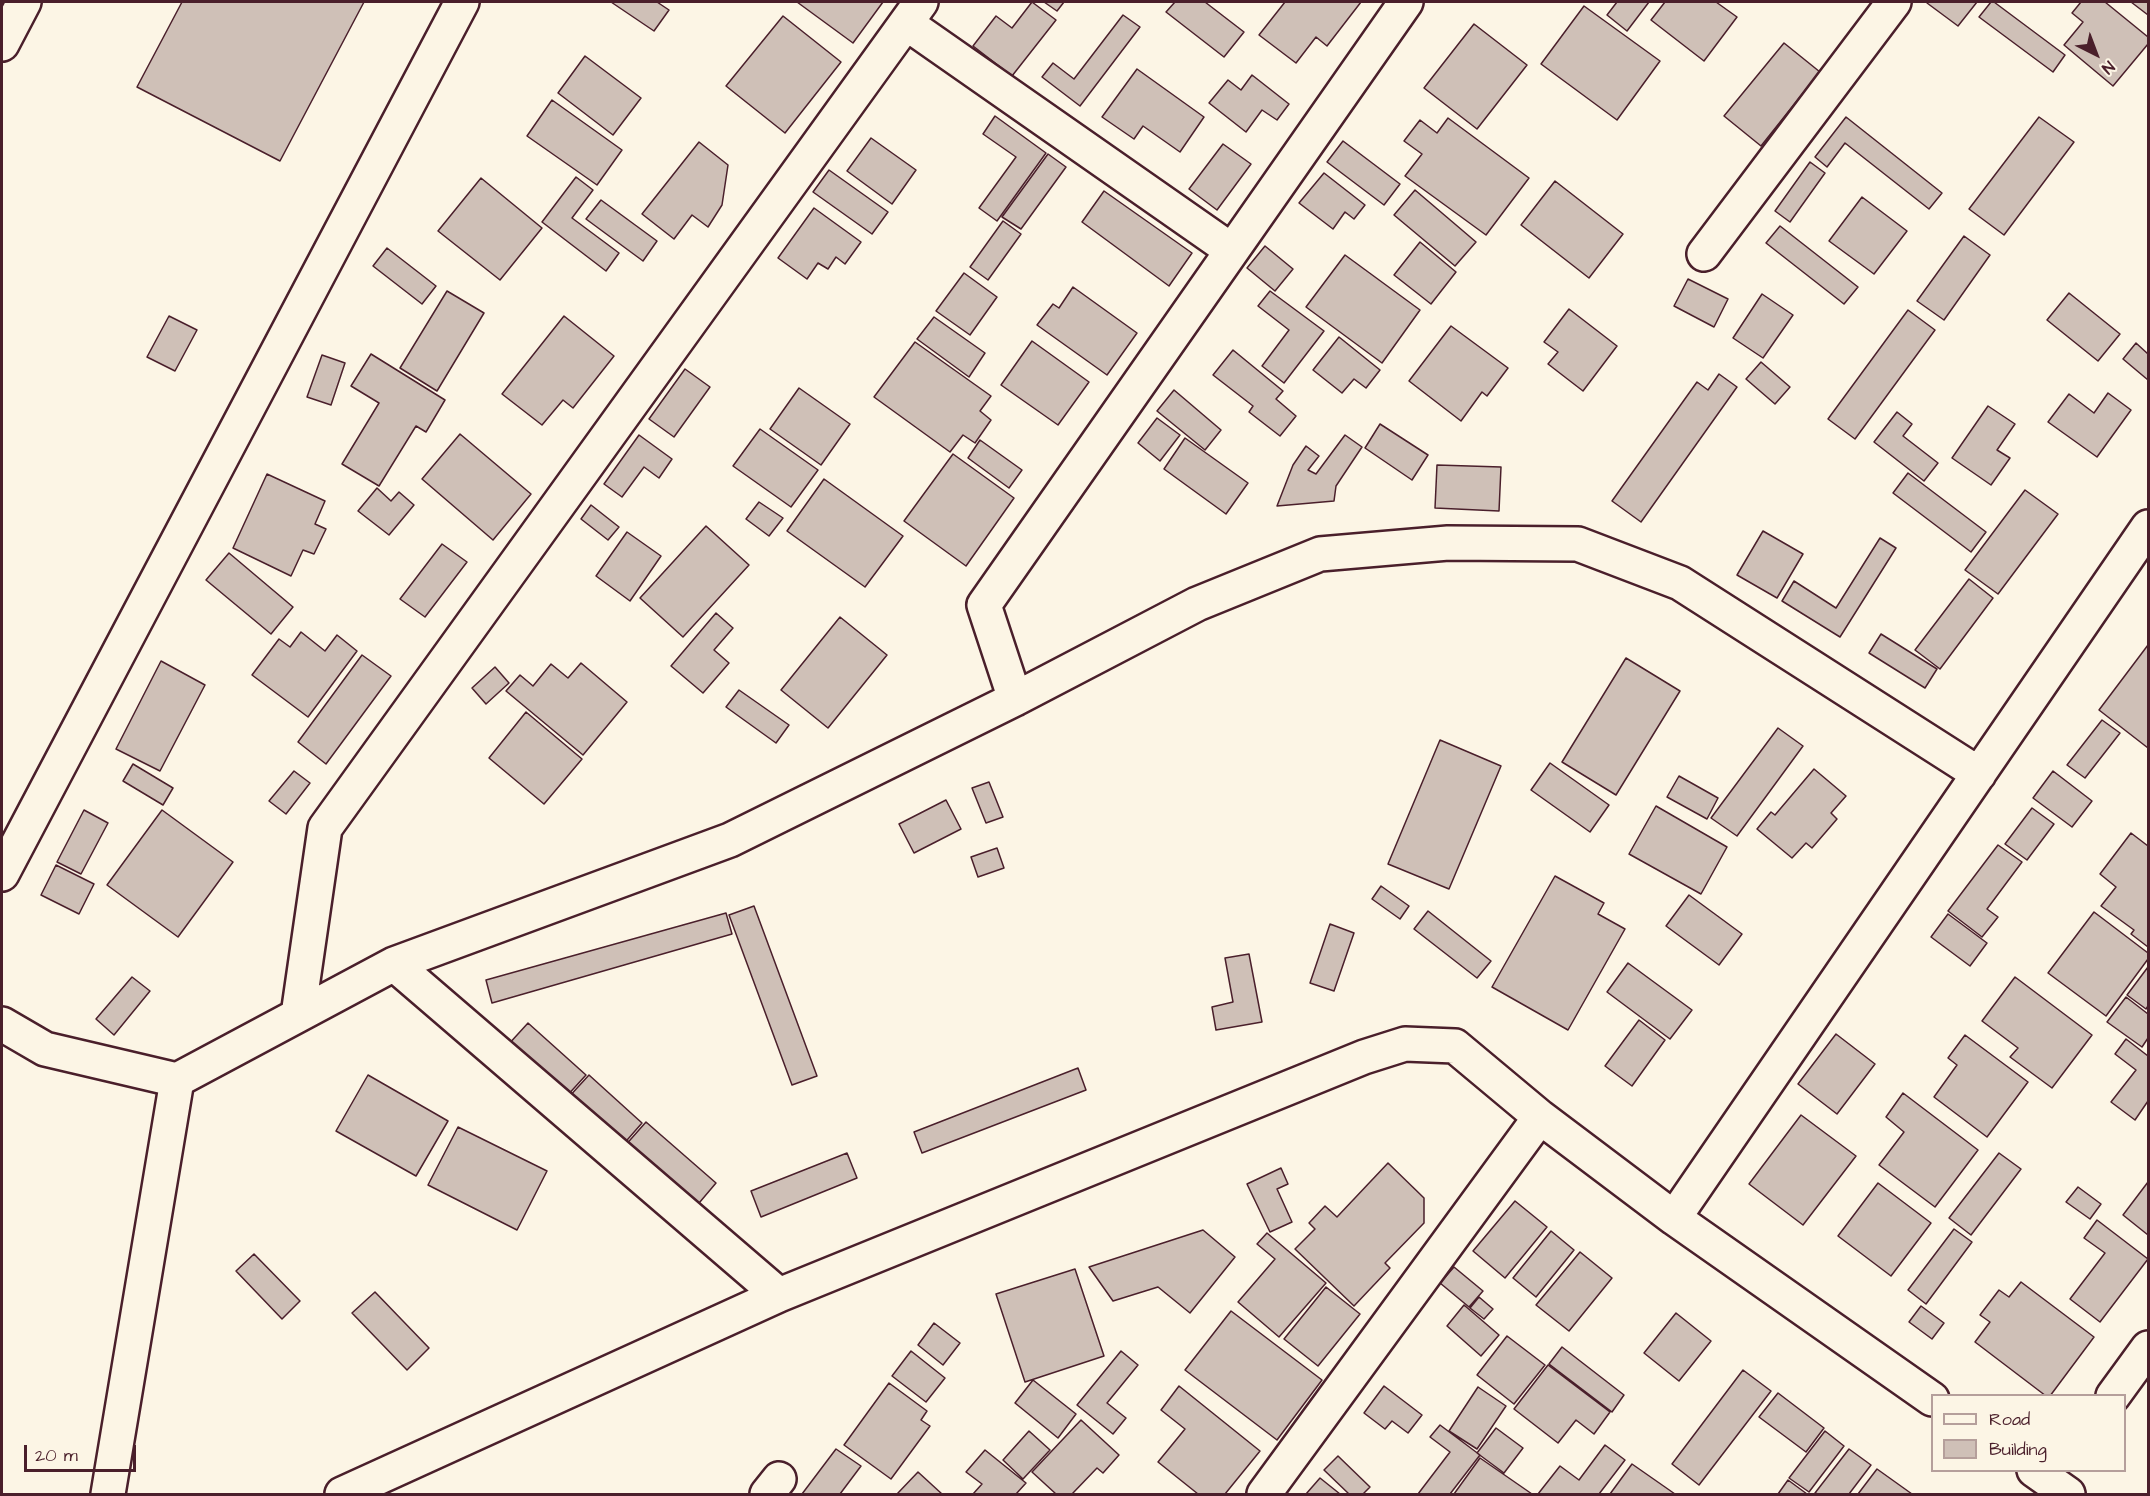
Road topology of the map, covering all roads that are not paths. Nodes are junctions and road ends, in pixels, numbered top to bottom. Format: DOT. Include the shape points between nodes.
graph roads {
  1 [pos="24,2"];
  2 [pos="462,2"];
  3 [pos="1406,2"];
  4 [pos="1894,2"];
  5 [pos="914,12"];
  6 [pos="2,44"];
  7 [pos="1231,250"];
  8 [pos="1704,254"];
  9 [pos="2148,526"];
  10 [pos="1015,699"];
  11 [pos="1979,774"];
  12 [pos="2,874"];
  13 [pos="394,964"];
  14 [pos="298,1015"];
  15 [pos="2,1024"];
  16 [pos="177,1080"];
  17 [pos="1540,1117"];
  18 [pos="1674,1218"];
  19 [pos="779,1295"];
  20 [pos="2148,1348"];
  21 [pos="2114,1394"];
  22 [pos="1931,1398"];
  23 [pos="108,1494"];
  24 [pos="342,1494"];
  25 [pos="1264,1494"];
  1 -- 6 [label="main road"];
  2 -- 12 [label="main road"];
  3 -- 7 [label="main road"];
  4 -- 8 [label="main road"];
  5 -- 7 [label="main road"];
  5 -- 14 [label="main road" via="326,828"];
  7 -- 10 [label="main road" via="984,605"];
  9 -- 11 [label="main road"];
  10 -- 11 [label="main road" via="1197,604 1320,554 1448,543 1578,544 1680,583"];
  10 -- 13 [label="main road" via="730,840"];
  11 -- 18 [label="main road"];
  13 -- 14 [label="main road"];
  13 -- 19 [label="main road"];
  14 -- 16 [label="main road"];
  15 -- 16 [label="main road" via="45,1049"];
  16 -- 23 [label="main road"];
  17 -- 18 [label="main road"];
  17 -- 19 [label="main road" via="1455,1046 1404,1044 1341,1066"];
  17 -- 25 [label="main road"];
  18 -- 22 [label="main road"];
  19 -- 24 [label="main road"];
  20 -- 21 [label="main road"];
}
